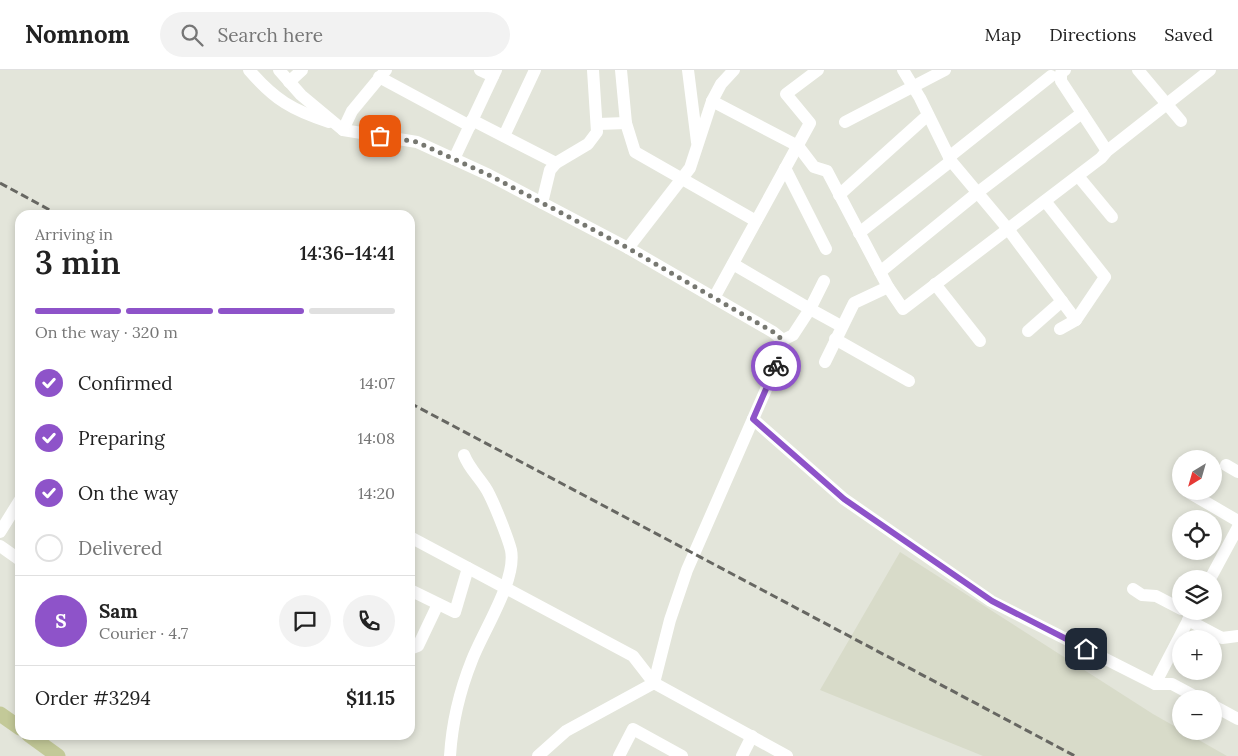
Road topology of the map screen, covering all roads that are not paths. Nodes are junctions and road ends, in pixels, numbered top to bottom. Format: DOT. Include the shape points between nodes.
graph roads {
  1 [pos="249,70"];
  2 [pos="279,70"];
  3 [pos="302,70"];
  4 [pos="480,70"];
  5 [pos="535,70"];
  6 [pos="593,70"];
  7 [pos="620,70"];
  8 [pos="688,70"];
  9 [pos="734,70"];
  10 [pos="818,70"];
  11 [pos="903,70"];
  12 [pos="944,70"];
  13 [pos="1138,70"];
  14 [pos="1210,70"];
  15 [pos="1056,72"];
  16 [pos="494,73"];
  17 [pos="383,74"];
  18 [pos="721,76"];
  19 [pos="289,82"];
  20 [pos="913,86"];
  21 [pos="712,101"];
  22 [pos="1166,104"];
  23 [pos="1082,113"];
  24 [pos="928,115"];
  25 [pos="1182,121"];
  26 [pos="844,122"];
  27 [pos="471,123"];
  28 [pos="626,123"];
  29 [pos="598,124"];
  30 [pos="339,127"];
  31 [pos="504,136"];
  32 [pos="698,145"];
  33 [pos="798,146"];
  34 [pos="1107,151"];
  35 [pos="454,159"];
  36 [pos="950,159"];
  37 [pos="556,163"];
  38 [pos="786,168"];
  39 [pos="1078,176"];
  40 [pos="682,179"];
  41 [pos="977,193"];
  42 [pos="839,194"];
  43 [pos="1045,202"];
  44 [pos="542,203"];
  45 [pos="1112,217"];
  46 [pos="756,221"];
  47 [pos="1008,229"];
  48 [pos="859,233"];
  49 [pos="628,248"];
  50 [pos="826,249"];
  51 [pos="732,264"];
  52 [pos="880,272"];
  53 [pos="824,281"];
  54 [pos="935,284"];
  55 [pos="888,287"];
  56 [pos="714,298"];
  57 [pos="1062,301"];
  58 [pos="810,309"];
  59 [pos="1076,320"];
  60 [pos="841,326"];
  61 [pos="1060,329"];
  62 [pos="1028,331"];
  63 [pos="783,340"];
  64 [pos="835,340"];
  65 [pos="980,341"];
  66 [pos="824,362"];
  67 [pos="909,380"];
  68 [pos="753,419"];
  69 [pos="464,456"];
  70 [pos="1226,465"];
  71 [pos="1238,472"];
  72 [pos="1202,500"];
  73 [pos="15,508"];
  74 [pos="1238,521"];
  75 [pos="1238,527"];
  76 [pos="0,532"];
  77 [pos="415,540"];
  78 [pos="0,546"];
  79 [pos="15,556"];
  80 [pos="468,568"];
  81 [pos="1215,570"];
  82 [pos="505,588"];
  83 [pos="1133,589"];
  84 [pos="415,592"];
  85 [pos="438,604"];
  86 [pos="1172,604"];
  87 [pos="1185,620"];
  88 [pos="1198,620"];
  89 [pos="1238,636"];
  90 [pos="415,647"];
  91 [pos="654,682"];
  92 [pos="1155,684"];
  93 [pos="1183,690"];
  94 [pos="1222,710"];
  95 [pos="1,716"];
  96 [pos="1238,719"];
  97 [pos="15,725"];
  98 [pos="752,736"];
  99 [pos="36,740"];
  100 [pos="58,756"];
  101 [pos="450,756"];
  102 [pos="538,756"];
  103 [pos="619,756"];
  104 [pos="682,756"];
  105 [pos="742,756"];
  106 [pos="787,756"];
  1 -- 30 [label="street" via="268,92 299,112"];
  2 -- 19 [label="street"];
  3 -- 19 [label="street"];
  4 -- 16 [label="street"];
  5 -- 31 [label="street"];
  6 -- 29 [label="street"];
  7 -- 28 [label="street"];
  8 -- 32 [label="street"];
  9 -- 18 [label="street"];
  10 -- 33 [label="street" via="786,94 810,123"];
  11 -- 20 [label="street"];
  12 -- 20 [label="street"];
  13 -- 22 [label="street"];
  14 -- 22 [label="street"];
  15 -- 23 [label="street"];
  15 -- 36 [label="street"];
  16 -- 27 [label="street"];
  17 -- 27 [label="street"];
  17 -- 30 [label="street"];
  18 -- 21 [label="street"];
  19 -- 30 [label="street"];
  20 -- 24 [label="street"];
  20 -- 26 [label="street"];
  21 -- 32 [label="street"];
  21 -- 33 [label="street"];
  22 -- 25 [label="street"];
  22 -- 34 [label="street"];
  23 -- 34 [label="street"];
  23 -- 41 [label="street"];
  24 -- 36 [label="street"];
  24 -- 42 [label="street"];
  27 -- 31 [label="street"];
  27 -- 35 [label="street"];
  28 -- 29 [label="street"];
  28 -- 40 [label="street" via="635,152"];
  29 -- 37 [label="street" via="598,132 588,144"];
  30 -- 35 [label="street" via="417,142"];
  31 -- 37 [label="street"];
  32 -- 40 [label="street" via="690,168"];
  33 -- 38 [label="street"];
  33 -- 42 [label="street" via="814,167 828,171"];
  34 -- 39 [label="street"];
  35 -- 44 [label="street"];
  36 -- 41 [label="street"];
  36 -- 48 [label="street"];
  37 -- 44 [label="street" via="550,170"];
  38 -- 46 [label="street"];
  38 -- 50 [label="street"];
  39 -- 43 [label="street"];
  39 -- 45 [label="street"];
  40 -- 46 [label="street"];
  40 -- 49 [label="street"];
  41 -- 47 [label="street"];
  41 -- 52 [label="street"];
  42 -- 48 [label="street"];
  43 -- 47 [label="street"];
  43 -- 59 [label="street" via="1105,277"];
  44 -- 49 [label="street"];
  46 -- 51 [label="street"];
  47 -- 54 [label="street"];
  47 -- 57 [label="street"];
  48 -- 52 [label="street"];
  49 -- 56 [label="street"];
  51 -- 56 [label="street"];
  51 -- 58 [label="street"];
  52 -- 55 [label="street"];
  53 -- 58 [label="street"];
  54 -- 55 [label="street" via="903,309"];
  54 -- 65 [label="street"];
  55 -- 60 [label="street" via="854,303"];
  56 -- 63 [label="street"];
  57 -- 59 [label="street"];
  57 -- 62 [label="street"];
  58 -- 60 [label="street"];
  58 -- 63 [label="street" via="792,335"];
  59 -- 61 [label="street"];
  60 -- 64 [label="street"];
  63 -- 68 [label="street" via="781,355"];
  64 -- 66 [label="street"];
  64 -- 67 [label="street"];
  68 -- 91 [label="street" via="687,570"];
  68 -- 92 [label="street" via="844,499 992,601"];
  69 -- 82 [label="street" via="486,488 511,550 511,568"];
  70 -- 71 [label="street"];
  72 -- 74 [label="street"];
  73 -- 76 [label="street"];
  75 -- 81 [label="street"];
  77 -- 80 [label="street"];
  78 -- 79 [label="street"];
  80 -- 82 [label="street"];
  80 -- 85 [label="street" via="455,612"];
  82 -- 91 [label="street" via="633,656"];
  82 -- 101 [label="street" via="471,661 454,722"];
  83 -- 86 [label="street"];
  84 -- 85 [label="street"];
  85 -- 90 [label="street"];
  87 -- 92 [label="street"];
  88 -- 89 [label="street" via="1222,638"];
  91 -- 98 [label="street"];
  91 -- 102 [label="street" via="566,730"];
  92 -- 93 [label="street" via="1172,684"];
  94 -- 96 [label="street"];
  95 -- 97 [label="main road"];
  98 -- 105 [label="street"];
  98 -- 106 [label="street"];
  99 -- 100 [label="main road"];
  103 -- 104 [label="street" via="633,729"];
}
